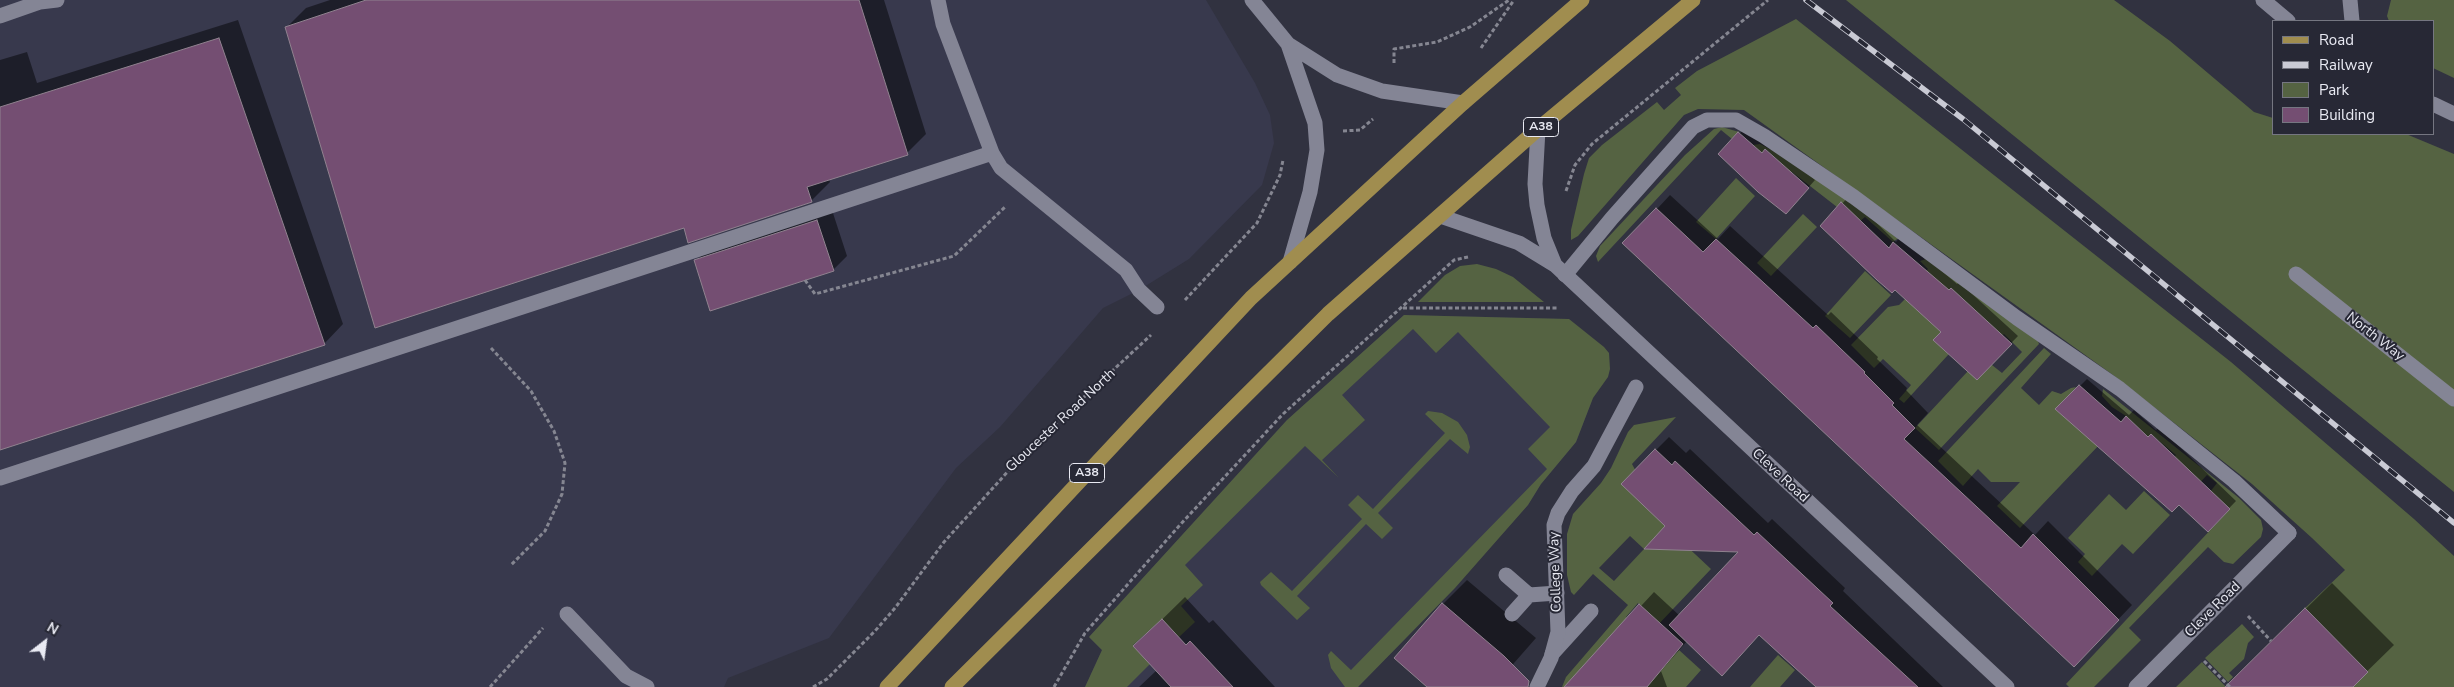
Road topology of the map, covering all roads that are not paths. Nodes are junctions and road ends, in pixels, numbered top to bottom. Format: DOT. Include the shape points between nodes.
graph roads {
  1 [pos="57,0"];
  2 [pos="938,0"];
  3 [pos="1252,0"];
  4 [pos="1582,0"];
  5 [pos="1693,0"];
  6 [pos="2263,0"];
  7 [pos="2350,0"];
  8 [pos="0,16"];
  9 [pos="2287,20"];
  10 [pos="2352,20"];
  11 [pos="1288,44"];
  12 [pos="1462,103"];
  13 [pos="2434,104"];
  14 [pos="2454,114"];
  15 [pos="1538,129"];
  16 [pos="992,152"];
  17 [pos="1440,216"];
  18 [pos="1290,262"];
  19 [pos="1560,270"];
  20 [pos="2296,274"];
  21 [pos="1157,307"];
  22 [pos="1636,387"];
  23 [pos="2454,399"];
  24 [pos="0,478"];
  25 [pos="1506,575"];
  26 [pos="1557,594"];
  27 [pos="1529,595"];
  28 [pos="1591,610"];
  29 [pos="567,614"];
  30 [pos="1512,614"];
  31 [pos="1552,654"];
  32 [pos="627,682"];
  33 [pos="647,687"];
  34 [pos="886,687"];
  35 [pos="952,687"];
  36 [pos="1537,687"];
  37 [pos="2007,687"];
  38 [pos="2136,687"];
  1 -- 8 [label="street" via="40,2"];
  2 -- 16 [label="street" via="943,24"];
  3 -- 11 [label="street"];
  4 -- 12 [label="main road, A38"];
  5 -- 15 [label="main road, A38"];
  6 -- 9 [label="street"];
  7 -- 10 [label="street"];
  11 -- 12 [label="street" via="1352,82 1389,92"];
  11 -- 18 [label="street" via="1315,123 1317,150 1310,192"];
  12 -- 18 [label="main road, A38"];
  13 -- 14 [label="street"];
  15 -- 17 [label="main road, A38"];
  15 -- 19 [label="street, Cleve Road" via="1537,205 1544,238"];
  16 -- 21 [label="street" via="1001,168 1126,270 1139,290"];
  16 -- 24 [label="street"];
  17 -- 19 [label="street, Cleve Road" via="1519,243"];
  17 -- 35 [label="main road, A38" via="1328,314"];
  18 -- 34 [label="main road, A38" via="1231,318"];
  19 -- 37 [label="street, Cleve Road"];
  19 -- 38 [label="street, Cleve Road" via="1612,218 1693,127 1706,120 1736,120 1854,196 2017,318 2120,389 2234,481 2289,534"];
  20 -- 23 [label="street, North Way"];
  22 -- 26 [label="street, College Way" via="1594,466 1572,490 1558,513 1554,525"];
  25 -- 27 [label="street"];
  26 -- 27 [label="street"];
  26 -- 31 [label="street, College Way" via="1558,632"];
  27 -- 30 [label="street"];
  28 -- 31 [label="street"];
  29 -- 32 [label="street"];
  31 -- 36 [label="street, College Way"];
  32 -- 33 [label="street"];
}
